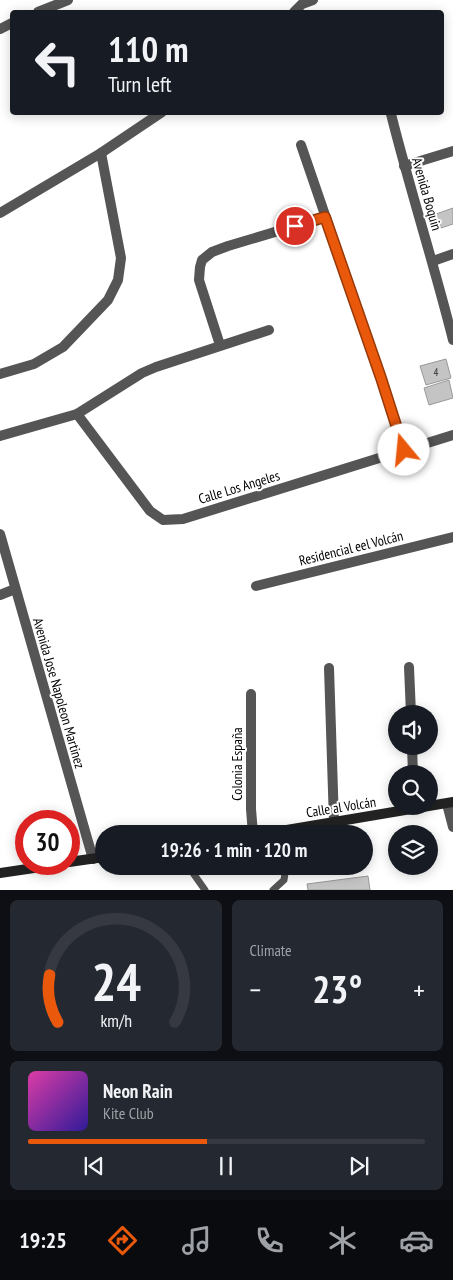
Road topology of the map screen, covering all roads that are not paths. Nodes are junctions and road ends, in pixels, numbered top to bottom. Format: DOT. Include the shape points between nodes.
graph roads {
  1 [pos="68,0"];
  2 [pos="313,0"];
  3 [pos="301,2"];
  4 [pos="43,10"];
  5 [pos="158,115"];
  6 [pos="391,115"];
  7 [pos="300,146"];
  8 [pos="453,151"];
  9 [pos="101,153"];
  10 [pos="404,166"];
  11 [pos="0,213"];
  12 [pos="325,217"];
  13 [pos="453,254"];
  14 [pos="433,261"];
  15 [pos="269,330"];
  16 [pos="453,340"];
  17 [pos="220,345"];
  18 [pos="0,374"];
  19 [pos="77,414"];
  20 [pos="453,435"];
  21 [pos="0,436"];
  22 [pos="404,450"];
  23 [pos="0,534"];
  24 [pos="453,538"];
  25 [pos="256,586"];
  26 [pos="15,589"];
  27 [pos="0,594"];
  28 [pos="409,667"];
  29 [pos="329,668"];
  30 [pos="251,694"];
  31 [pos="411,705"];
  32 [pos="450,803"];
  33 [pos="388,812"];
  34 [pos="334,822"];
  35 [pos="252,825"];
  36 [pos="320,825"];
  37 [pos="453,827"];
  38 [pos="95,845"];
  39 [pos="95,859"];
  40 [pos="80,861"];
  41 [pos="15,871"];
  42 [pos="0,873"];
  43 [pos="194,875"];
  44 [pos="285,875"];
  45 [pos="205,890"];
  46 [pos="273,890"];
  1 -- 4 [label="street"];
  2 -- 3 [label="street"];
  5 -- 9 [label="street"];
  6 -- 10 [label="street, Avenida Boquin"];
  7 -- 12 [label="street"];
  8 -- 10 [label="street"];
  9 -- 11 [label="street"];
  9 -- 18 [label="street" via="121,258 118,280 108,300 63,347 34,364"];
  10 -- 14 [label="street, Avenida Boquin"];
  12 -- 17 [label="street" via="228,246 202,260 200,280"];
  12 -- 22 [label="street"];
  13 -- 14 [label="street"];
  14 -- 16 [label="street, Avenida Boquin"];
  15 -- 17 [label="street"];
  17 -- 19 [label="street" via="156,366"];
  19 -- 21 [label="street"];
  19 -- 22 [label="street, Calle Los Angeles" via="150,510 163,520 183,519"];
  20 -- 22 [label="street, Calle Los Angeles"];
  23 -- 26 [label="street, Avenida Jose Napoleon Martinez"];
  24 -- 25 [label="street, Residencial eel Volcán"];
  26 -- 27 [label="street"];
  26 -- 38 [label="street, Avenida Jose Napoleon Martinez"];
  28 -- 31 [label="street"];
  29 -- 34 [label="street"];
  30 -- 35 [label="street, Colonia España"];
  32 -- 37 [label="street"];
  33 -- 34 [label="main road, Calle al Volcán"];
  34 -- 36 [label="main road, Calle al Volcán"];
  39 -- 40 [label="main road"];
  41 -- 42 [label="main road"];
  43 -- 45 [label="lane"];
  44 -- 46 [label="lane" via="284,880"];
}
